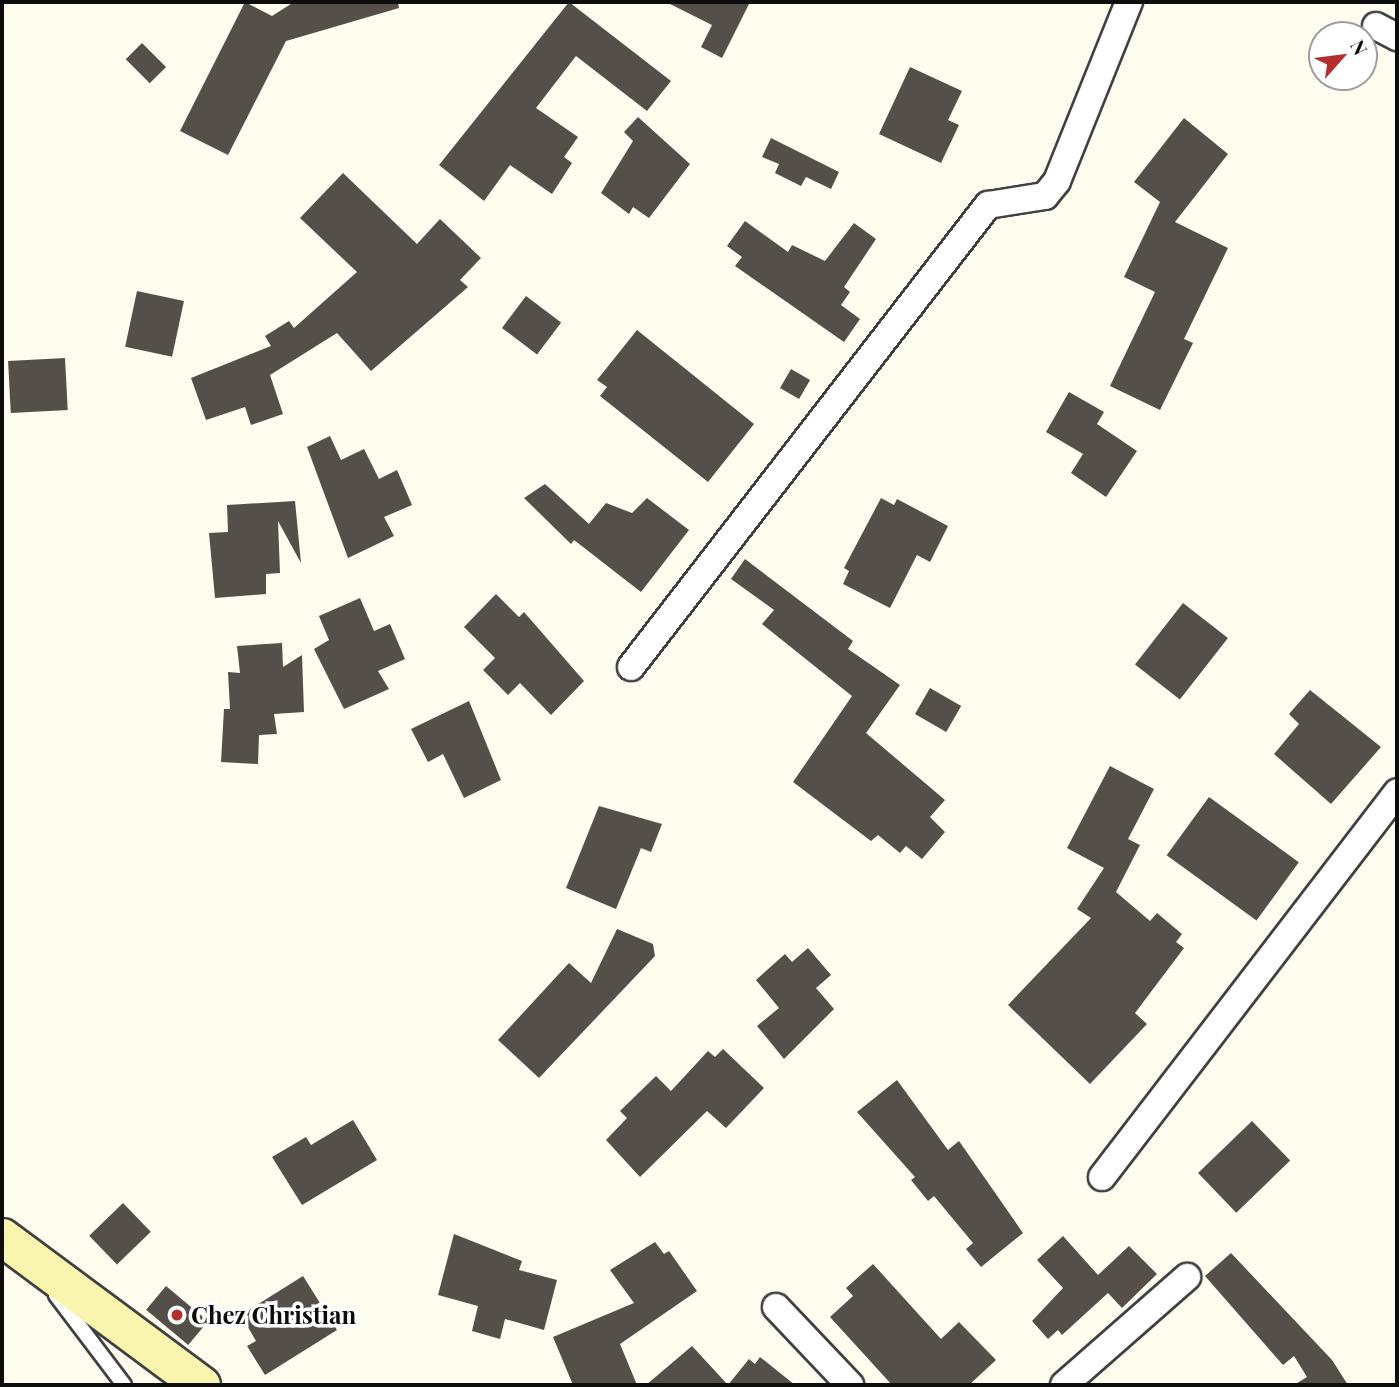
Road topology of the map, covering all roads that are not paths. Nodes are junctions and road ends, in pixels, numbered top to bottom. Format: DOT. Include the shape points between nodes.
graph roads {
  1 [pos="1129,2"];
  2 [pos="631,667"];
  3 [pos="1397,792"];
  4 [pos="1102,1177"];
  5 [pos="6,1240"];
  6 [pos="1187,1277"];
  7 [pos="776,1307"];
  8 [pos="124,1385"];
  9 [pos="201,1385"];
  10 [pos="850,1385"];
  11 [pos="1064,1385"];
  1 -- 2 [label="street" via="1057,181 1045,196 988,205"];
  3 -- 4 [label="street"];
  5 -- 8 [label="lane"];
  5 -- 9 [label="main road"];
  6 -- 11 [label="street"];
  7 -- 10 [label="street"];
}
